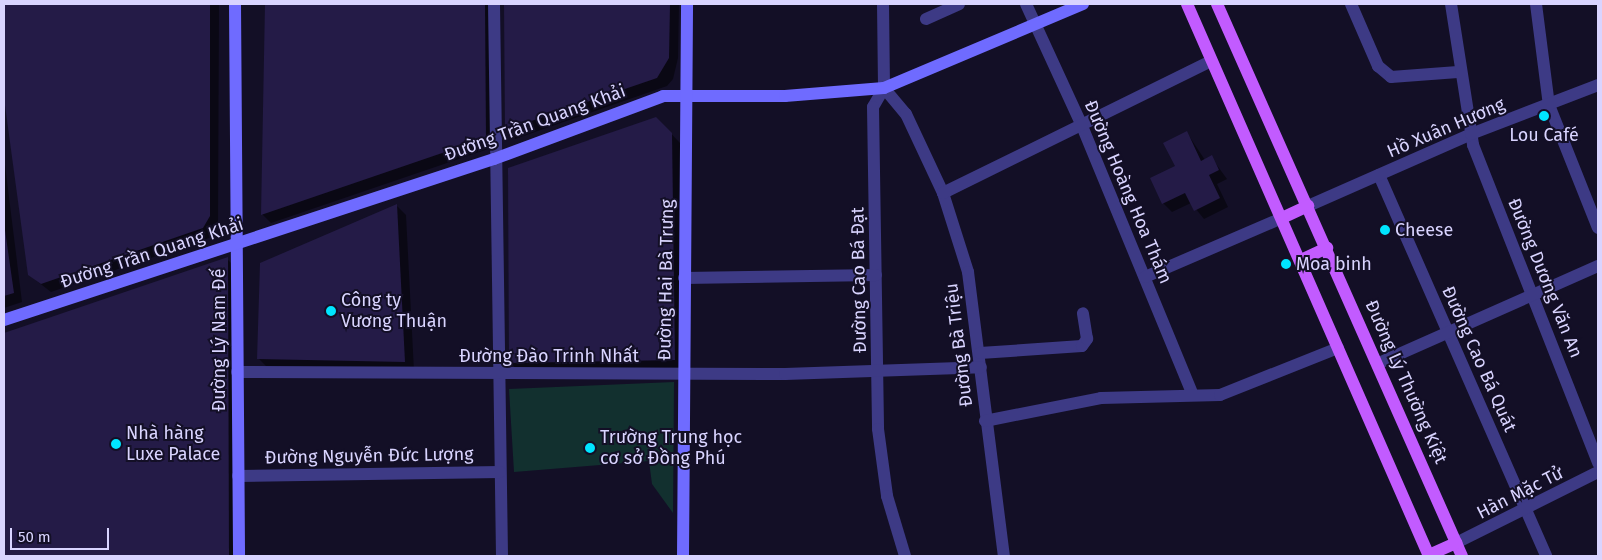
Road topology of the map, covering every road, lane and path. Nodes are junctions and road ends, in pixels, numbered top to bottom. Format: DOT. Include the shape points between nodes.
graph roads {
  1 [pos="235,4"];
  2 [pos="494,4"];
  3 [pos="687,4"];
  4 [pos="883,4"];
  5 [pos="959,4"];
  6 [pos="1026,4"];
  7 [pos="1083,4"];
  8 [pos="1186,4"];
  9 [pos="1217,4"];
  10 [pos="1352,4"];
  11 [pos="1451,4"];
  12 [pos="1536,4"];
  13 [pos="926,19"];
  14 [pos="1036,24"];
  15 [pos="1211,61"];
  16 [pos="1458,72"];
  17 [pos="1598,85"];
  18 [pos="884,88"];
  19 [pos="686,94"];
  20 [pos="1549,105"];
  21 [pos="1082,126"];
  22 [pos="1471,134"];
  23 [pos="494,158"];
  24 [pos="1379,176"];
  25 [pos="943,192"];
  26 [pos="1308,206"];
  27 [pos="1282,218"];
  28 [pos="1598,228"];
  29 [pos="236,244"];
  30 [pos="1327,248"];
  31 [pos="1301,260"];
  32 [pos="1598,266"];
  33 [pos="876,275"];
  34 [pos="1145,277"];
  35 [pos="684,278"];
  36 [pos="1534,295"];
  37 [pos="1083,313"];
  38 [pos="4,320"];
  39 [pos="1450,334"];
  40 [pos="1338,348"];
  41 [pos="980,353"];
  42 [pos="1379,362"];
  43 [pos="981,367"];
  44 [pos="237,372"];
  45 [pos="877,373"];
  46 [pos="498,374"];
  47 [pos="683,374"];
  48 [pos="1193,396"];
  49 [pos="984,421"];
  50 [pos="1598,463"];
  51 [pos="500,472"];
  52 [pos="1598,472"];
  53 [pos="238,476"];
  54 [pos="1526,512"];
  55 [pos="1456,543"];
  56 [pos="239,556"];
  57 [pos="502,556"];
  58 [pos="682,556"];
  59 [pos="905,556"];
  60 [pos="1004,556"];
  61 [pos="1428,556"];
  62 [pos="1462,556"];
  63 [pos="1546,556"];
  1 -- 29 [label="main road, Đường Lý Nam Đế"];
  2 -- 23 [label="street"];
  3 -- 19 [label="main road, Đường Hai Bà Trưng"];
  4 -- 18 [label="street, Đường Cao Bá Đạt"];
  5 -- 13 [label="street"];
  6 -- 14 [label="street, Đường Hoàng Hoa Thám"];
  7 -- 14 [label="main road, Đường Trần Quang Khải"];
  8 -- 15 [label="main road"];
  9 -- 26 [label="main road, Đường Lý Thường Kiệt"];
  10 -- 16 [label="street" via="1378,66 1391,77"];
  11 -- 16 [label="street, Đường Dương Văn An"];
  12 -- 20 [label="street"];
  14 -- 18 [label="main road, Đường Trần Quang Khải"];
  14 -- 21 [label="street, Đường Hoàng Hoa Thám"];
  15 -- 21 [label="street"];
  15 -- 27 [label="main road"];
  16 -- 22 [label="street, Đường Dương Văn An"];
  17 -- 20 [label="street, Hồ Xuân Hương"];
  18 -- 19 [label="main road, Đường Trần Quang Khải" via="785,96"];
  18 -- 25 [label="street, Đường Bà Triệu" via="906,114"];
  18 -- 33 [label="street, Đường Cao Bá Đạt" via="873,107"];
  19 -- 23 [label="main road, Đường Trần Quang Khải" via="644,102"];
  19 -- 35 [label="main road, Đường Hai Bà Trưng"];
  20 -- 22 [label="street, Hồ Xuân Hương"];
  20 -- 28 [label="street"];
  21 -- 25 [label="street"];
  21 -- 34 [label="street, Đường Hoàng Hoa Thám"];
  22 -- 24 [label="street, Hồ Xuân Hương"];
  22 -- 36 [label="street, Đường Dương Văn An"];
  23 -- 29 [label="main road, Đường Trần Quang Khải"];
  23 -- 46 [label="street"];
  24 -- 26 [label="street, Hồ Xuân Hương"];
  24 -- 39 [label="street, Đường Cao Bá Quát"];
  25 -- 41 [label="street, Đường Bà Triệu" via="968,272"];
  26 -- 27 [label="main road"];
  26 -- 30 [label="main road, Đường Lý Thường Kiệt"];
  27 -- 31 [label="main road"];
  27 -- 34 [label="street"];
  29 -- 38 [label="main road, Đường Trần Quang Khải"];
  29 -- 44 [label="main road, Đường Lý Nam Đế"];
  30 -- 31 [label="main road"];
  30 -- 42 [label="main road, Đường Lý Thường Kiệt"];
  31 -- 40 [label="main road"];
  32 -- 36 [label="street"];
  33 -- 35 [label="street"];
  33 -- 45 [label="street, Đường Cao Bá Đạt"];
  34 -- 48 [label="street, Đường Hoàng Hoa Thám"];
  35 -- 47 [label="main road, Đường Hai Bà Trưng"];
  36 -- 39 [label="street"];
  36 -- 50 [label="street, Đường Dương Văn An"];
  37 -- 41 [label="street" via="1087,340 1082,346"];
  39 -- 42 [label="street"];
  39 -- 54 [label="street, Đường Cao Bá Quát"];
  40 -- 48 [label="street" via="1220,394"];
  40 -- 61 [label="main road"];
  41 -- 43 [label="street, Đường Bà Triệu"];
  42 -- 55 [label="main road, Đường Lý Thường Kiệt"];
  43 -- 45 [label="street, Đường Đào Trinh Nhất"];
  43 -- 49 [label="street, Đường Bà Triệu"];
  44 -- 46 [label="street, Đường Đào Trinh Nhất"];
  44 -- 53 [label="main road, Đường Lý Nam Đế"];
  45 -- 47 [label="street, Đường Đào Trinh Nhất"];
  45 -- 59 [label="street, Đường Cao Bá Đạt" via="880,455"];
  46 -- 47 [label="street, Đường Đào Trinh Nhất"];
  46 -- 51 [label="street"];
  47 -- 58 [label="main road, Đường Hai Bà Trưng"];
  48 -- 49 [label="street" via="1101,398"];
  49 -- 60 [label="street, Đường Bà Triệu"];
  51 -- 53 [label="street, Đường Nguyễn Đức Lượng"];
  51 -- 57 [label="street"];
  52 -- 54 [label="street, Hàn Mặc Tử"];
  53 -- 56 [label="main road, Đường Lý Nam Đế"];
  54 -- 55 [label="street, Hàn Mặc Tử"];
  54 -- 63 [label="street, Đường Cao Bá Quát"];
  55 -- 61 [label="main road"];
  55 -- 62 [label="main road, Đường Lý Thường Kiệt"];
}
